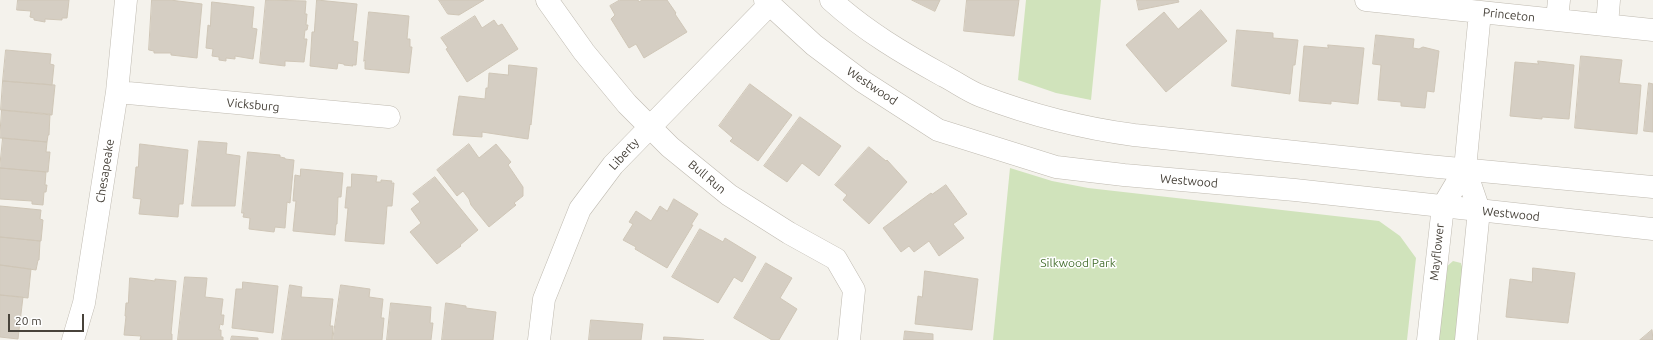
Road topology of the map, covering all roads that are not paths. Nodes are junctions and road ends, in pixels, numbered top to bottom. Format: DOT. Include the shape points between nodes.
graph roads {
  1 [pos="126,0"];
  2 [pos="547,0"];
  3 [pos="830,0"];
  4 [pos="1366,0"];
  5 [pos="1609,0"];
  6 [pos="767,3"];
  7 [pos="1558,10"];
  8 [pos="1480,12"];
  9 [pos="1607,25"];
  10 [pos="1653,30"];
  11 [pos="117,92"];
  12 [pos="389,117"];
  13 [pos="649,126"];
  14 [pos="1465,169"];
  15 [pos="1653,187"];
  16 [pos="1442,206"];
  17 [pos="1479,210"];
  18 [pos="1653,229"];
  19 [pos="73,340"];
  20 [pos="539,340"];
  21 [pos="849,340"];
  22 [pos="1428,340"];
  23 [pos="1466,340"];
  1 -- 11 [label="street, Chesapeake"];
  2 -- 13 [label="street, Bull Run" via="584,52 627,104"];
  3 -- 14 [label="street" via="901,52 980,95 1049,119 1134,135"];
  4 -- 8 [label="street, Princeton"];
  5 -- 9 [label="street"];
  6 -- 13 [label="street, Liberty"];
  6 -- 16 [label="street, Westwood" via="814,45 862,81 938,130 996,149 1056,166 1124,175"];
  7 -- 8 [label="street, Princeton"];
  7 -- 9 [label="street, Princeton"];
  8 -- 14 [label="street, Mayflower"];
  9 -- 10 [label="street, Princeton"];
  11 -- 12 [label="street, Vicksburg"];
  11 -- 19 [label="street, Chesapeake" via="84,303"];
  13 -- 20 [label="street, Liberty" via="613,165 580,209 544,299"];
  13 -- 21 [label="street, Bull Run" via="670,147 728,195 836,259 854,290"];
  14 -- 15 [label="street"];
  14 -- 16 [label="street, Mayflower"];
  14 -- 17 [label="street, Mayflower"];
  16 -- 17 [label="street, Westwood"];
  16 -- 22 [label="street, Mayflower"];
  17 -- 18 [label="street, Westwood"];
  17 -- 23 [label="street, Mayflower"];
}
